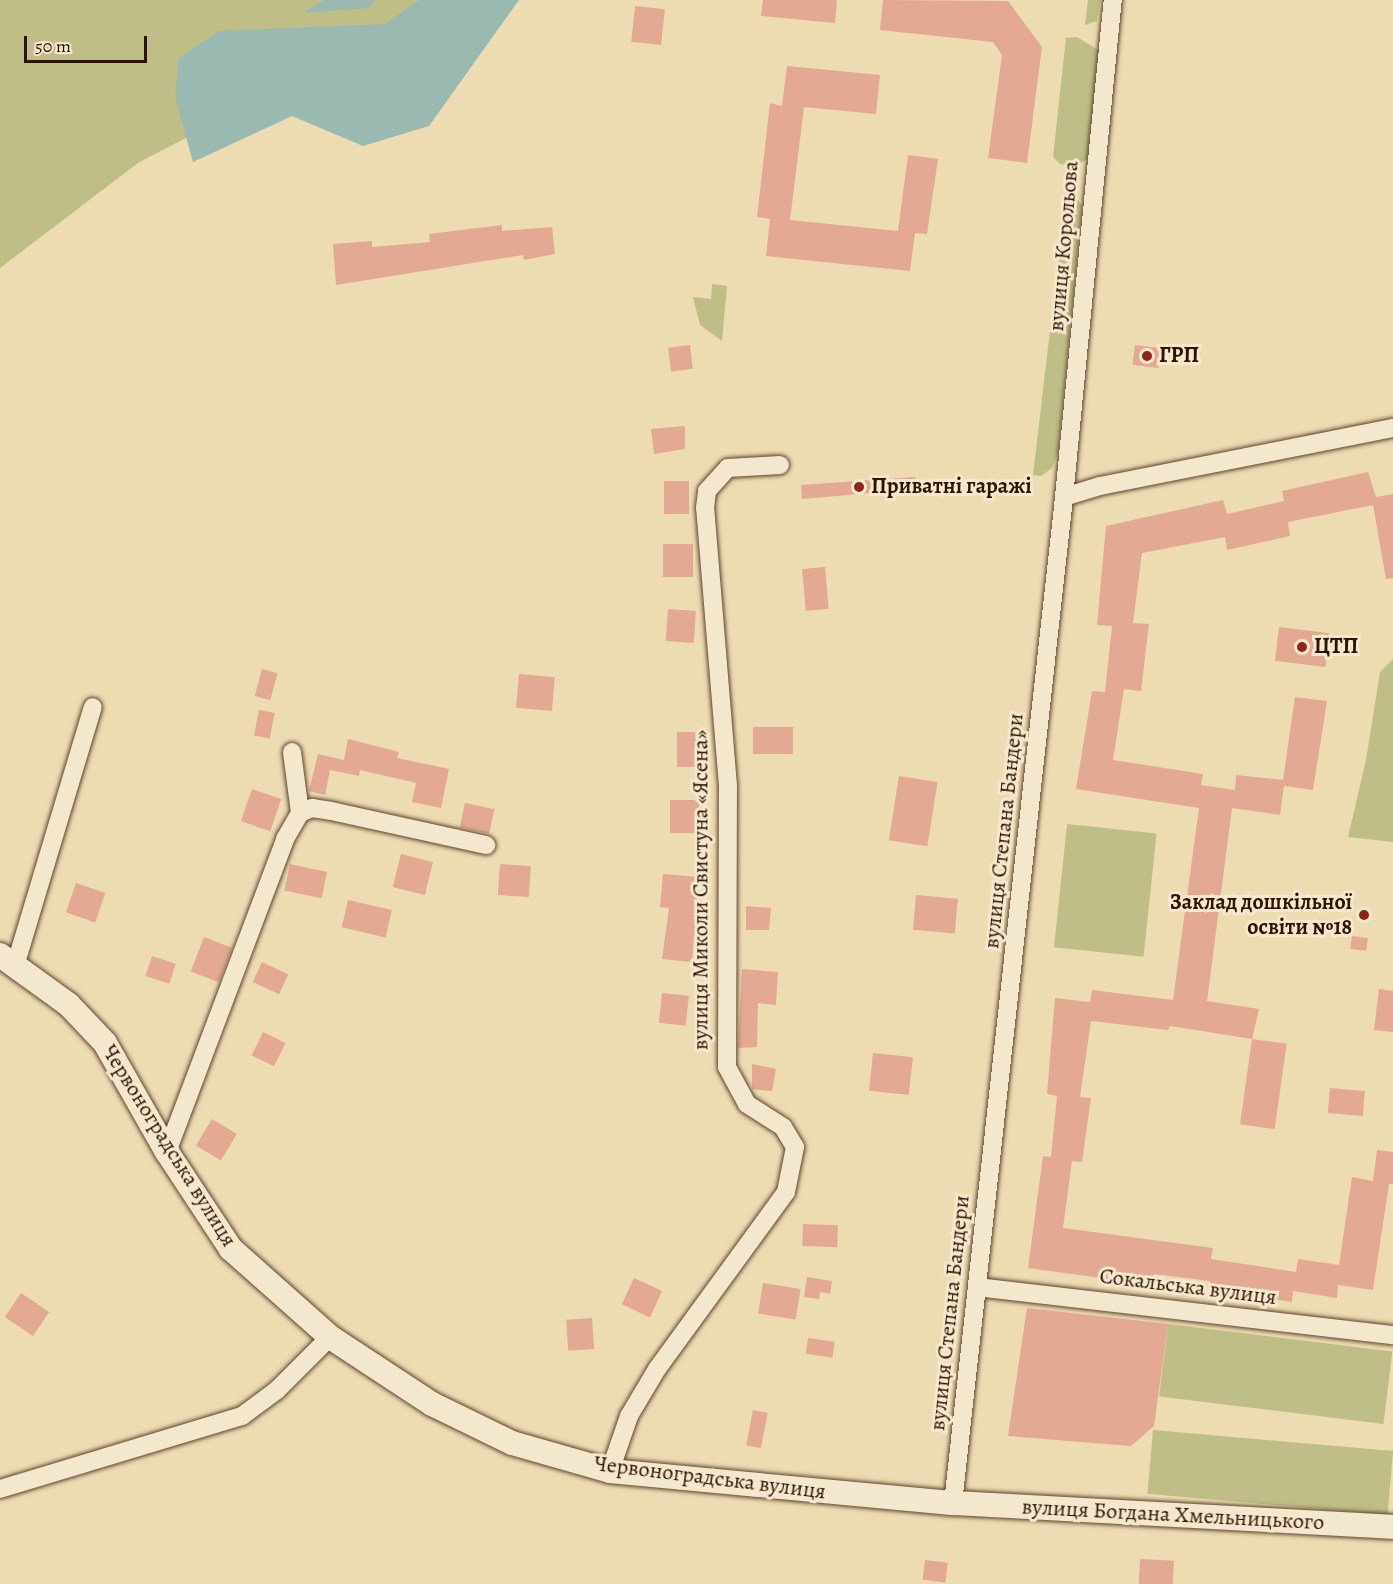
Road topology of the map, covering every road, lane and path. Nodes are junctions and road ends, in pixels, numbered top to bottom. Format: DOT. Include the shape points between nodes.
graph roads {
  1 [pos="1113,0"];
  2 [pos="1393,428"];
  3 [pos="780,465"];
  4 [pos="1064,496"];
  5 [pos="93,706"];
  6 [pos="292,752"];
  7 [pos="300,813"];
  8 [pos="486,845"];
  9 [pos="8,959"];
  10 [pos="167,1152"];
  11 [pos="976,1287"];
  12 [pos="1393,1335"];
  13 [pos="330,1336"];
  14 [pos="610,1471"];
  15 [pos="0,1489"];
  16 [pos="953,1503"];
  17 [pos="1393,1527"];
  1 -- 4 [label="street, вулиця Корольова"];
  2 -- 4 [label="street"];
  3 -- 14 [label="street, вулиця Миколи Свистуна «Ясена»" via="728,468 707,491 705,508 728,786 727,1067 747,1104 783,1126 795,1147 786,1192 657,1369 629,1416"];
  4 -- 11 [label="street, вулиця Степана Бандери" via="1007,1036"];
  5 -- 9 [label="street"];
  6 -- 7 [label="street"];
  7 -- 8 [label="street" via="312,808 331,811"];
  7 -- 10 [label="street" via="285,839"];
  9 -- 10 [label="street, Червоноградська вулиця" via="69,1005 105,1043"];
  10 -- 13 [label="street, Червоноградська вулиця" via="231,1249"];
  11 -- 12 [label="street, Сокальська вулиця"];
  11 -- 16 [label="street, вулиця Степана Бандери"];
  13 -- 14 [label="street, Червоноградська вулиця" via="432,1404 512,1443"];
  13 -- 15 [label="street" via="277,1390 242,1416"];
  14 -- 16 [label="street, Червоноградська вулиця"];
  16 -- 17 [label="street, вулиця Богдана Хмельницького"];
}
